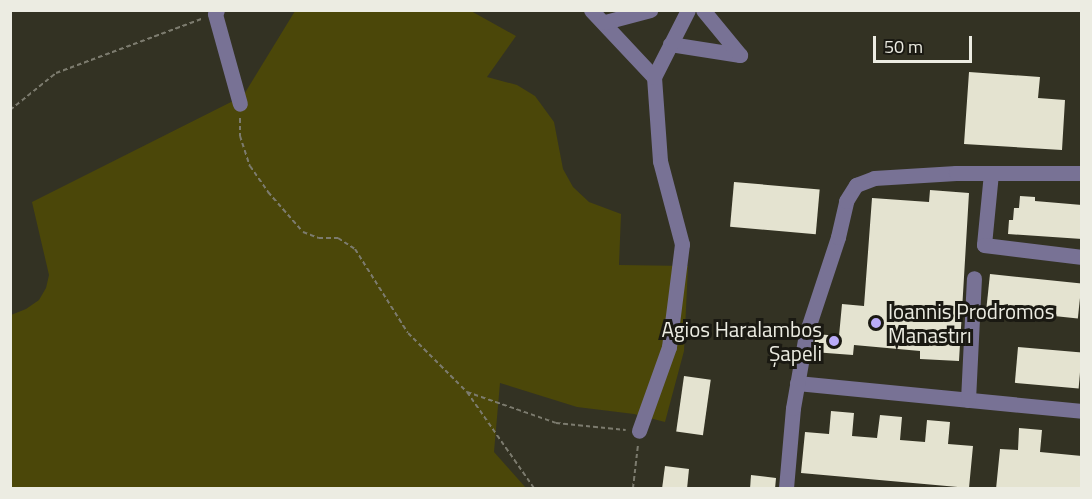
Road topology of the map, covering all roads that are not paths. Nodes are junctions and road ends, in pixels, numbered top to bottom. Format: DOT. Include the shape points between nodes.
graph roads {
  1 [pos="591,10"];
  2 [pos="650,10"];
  3 [pos="688,10"];
  4 [pos="704,10"];
  5 [pos="216,12"];
  6 [pos="605,22"];
  7 [pos="670,44"];
  8 [pos="654,77"];
  9 [pos="240,104"];
  10 [pos="992,173"];
  11 [pos="1082,173"];
  12 [pos="1082,257"];
  13 [pos="974,278"];
  14 [pos="797,383"];
  15 [pos="968,400"];
  16 [pos="1082,411"];
  17 [pos="639,431"];
  18 [pos="786,489"];
  1 -- 6 [label="street"];
  2 -- 6 [label="street"];
  3 -- 7 [label="street"];
  4 -- 7 [label="street" via="740,55"];
  5 -- 9 [label="street"];
  6 -- 8 [label="street"];
  7 -- 8 [label="street"];
  8 -- 17 [label="street" via="660,161 682,244 669,347"];
  10 -- 11 [label="street"];
  10 -- 12 [label="street" via="984,245"];
  10 -- 14 [label="street" via="874,177 856,185 846,201 806,334"];
  13 -- 15 [label="street"];
  14 -- 15 [label="street"];
  14 -- 18 [label="street"];
  15 -- 16 [label="street"];
}
